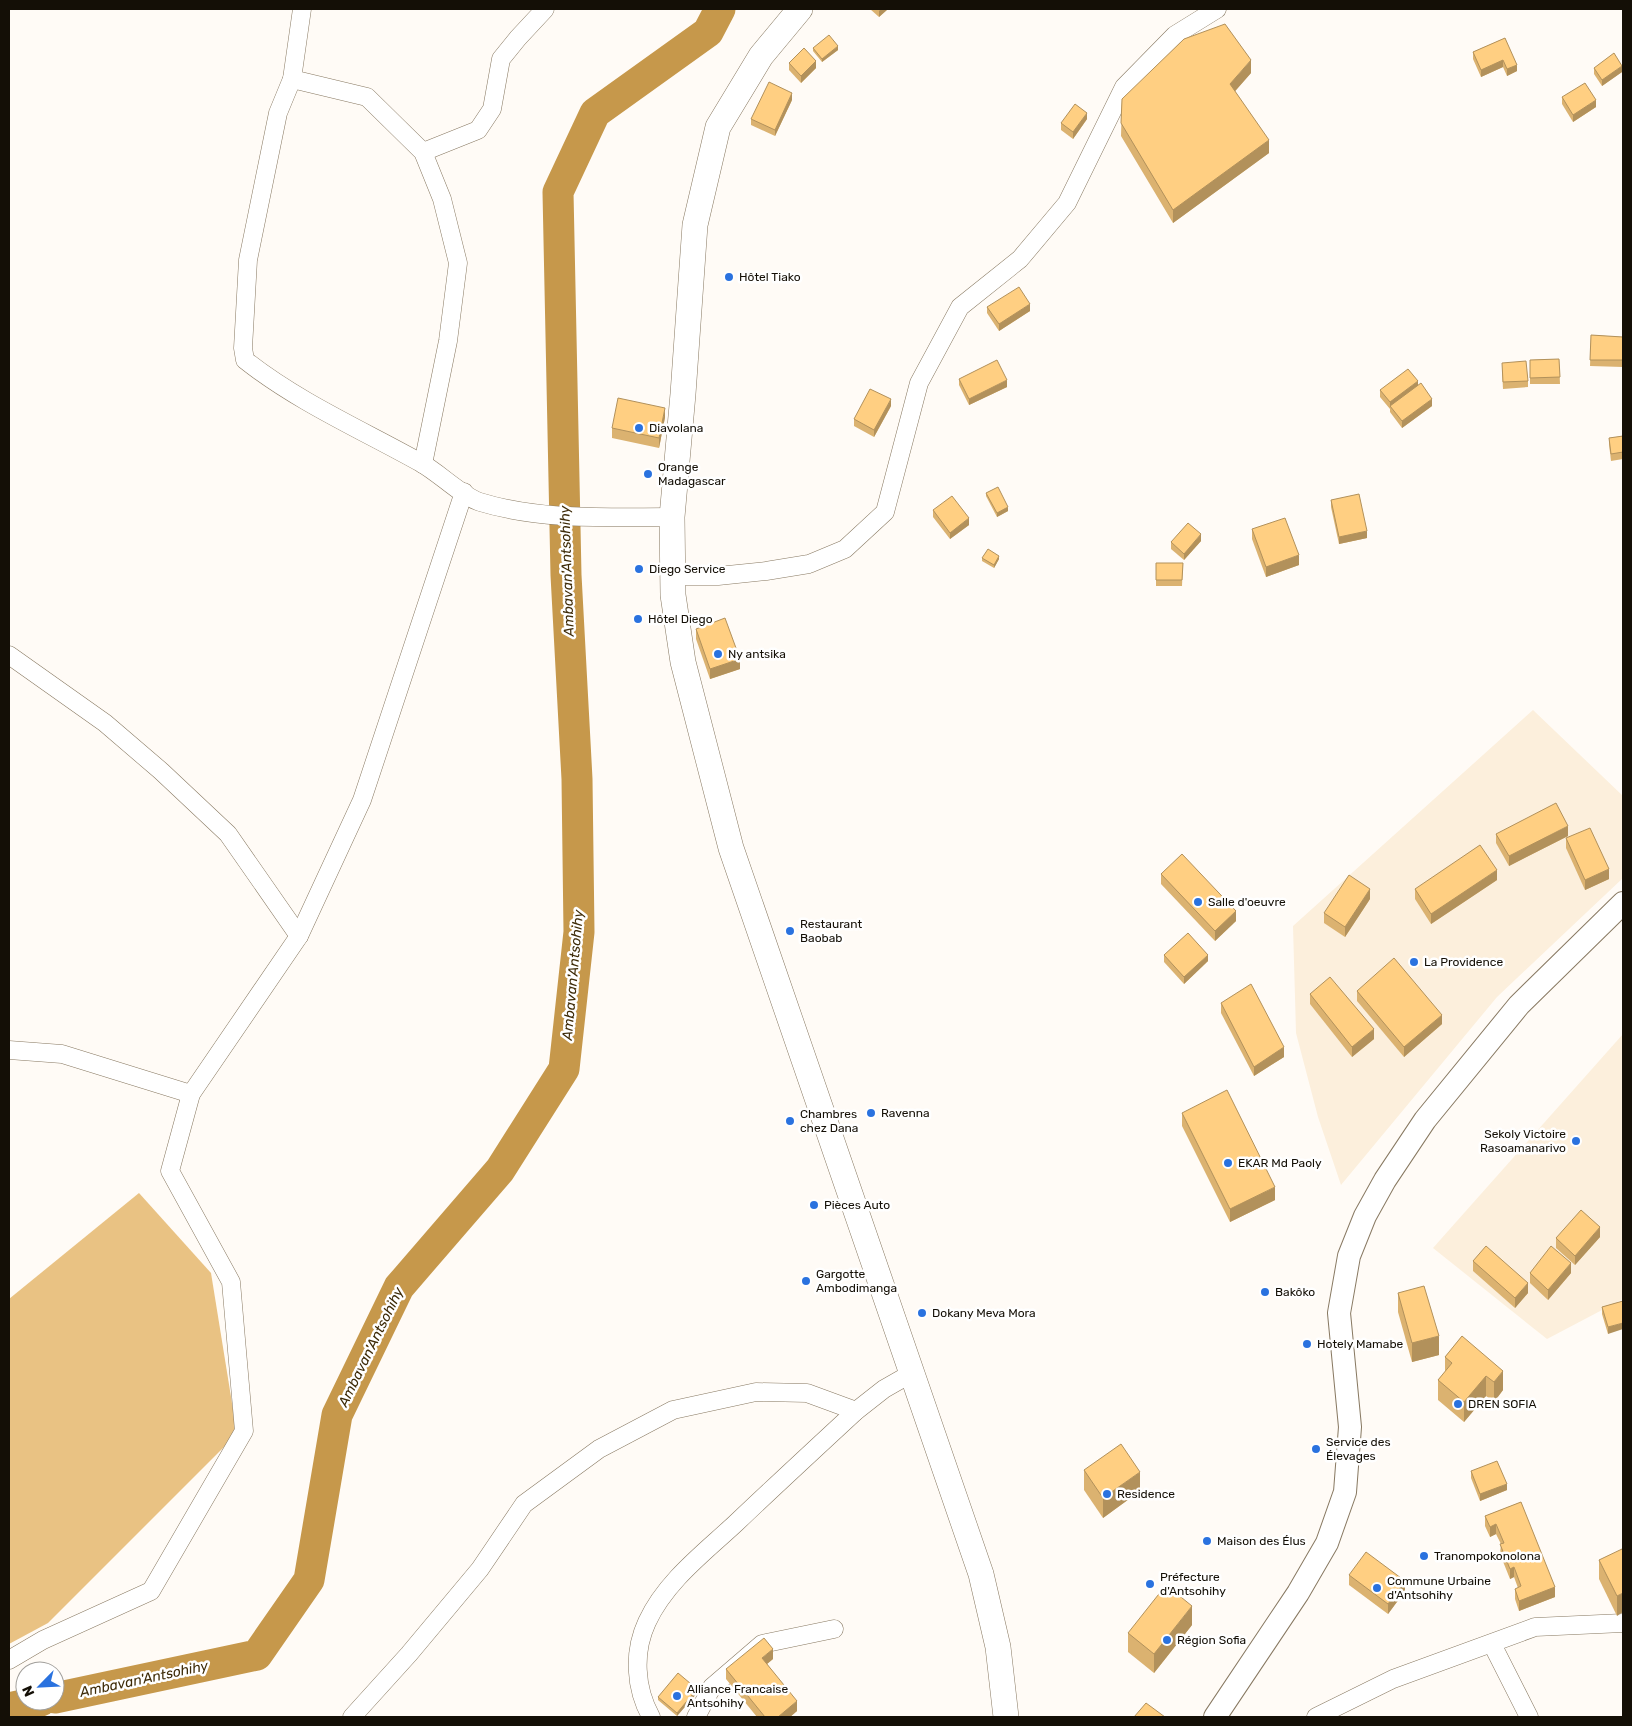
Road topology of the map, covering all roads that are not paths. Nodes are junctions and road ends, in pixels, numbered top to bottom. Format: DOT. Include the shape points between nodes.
graph roads {
  1 [pos="302,9"];
  2 [pos="545,9"];
  3 [pos="800,9"];
  4 [pos="1217,9"];
  5 [pos="292,79"];
  6 [pos="423,152"];
  7 [pos="423,464"];
  8 [pos="464,492"];
  9 [pos="672,516"];
  10 [pos="672,576"];
  11 [pos="9,655"];
  12 [pos="1623,903"];
  13 [pos="299,936"];
  14 [pos="9,1050"];
  15 [pos="191,1094"];
  16 [pos="912,1373"];
  17 [pos="856,1411"];
  18 [pos="1623,1623"];
  19 [pos="834,1629"];
  20 [pos="1492,1644"];
  21 [pos="9,1660"];
  22 [pos="352,1717"];
  23 [pos="651,1717"];
  24 [pos="696,1717"];
  25 [pos="1006,1717"];
  26 [pos="1215,1717"];
  27 [pos="1316,1717"];
  28 [pos="1529,1717"];
  1 -- 5 [label="street"];
  2 -- 6 [label="street" via="502,60 492,110 478,130"];
  3 -- 9 [label="main road" via="761,56 718,127 695,225"];
  4 -- 10 [label="street" via="1175,35 1124,87 1067,203 1020,259 960,307 919,383 885,512 845,549 809,564 718,576"];
  5 -- 6 [label="street" via="367,97"];
  5 -- 7 [label="street" via="278,112 248,260 245,360 332,416"];
  6 -- 7 [label="street" via="442,198 458,263 448,341"];
  7 -- 8 [label="street"];
  8 -- 9 [label="street" via="478,502 534,514"];
  8 -- 13 [label="street" via="362,800"];
  9 -- 10 [label="main road"];
  10 -- 16 [label="main road" via="683,662 731,848"];
  11 -- 13 [label="street" via="105,724 228,834"];
  12 -- 26 [label="street" via="1519,1005 1425,1120 1365,1216 1350,1256 1339,1313 1350,1427 1345,1492 1326,1543 1298,1594"];
  13 -- 15 [label="street"];
  14 -- 15 [label="street" via="62,1054"];
  15 -- 21 [label="street" via="170,1171 231,1282 244,1432 151,1591 43,1640"];
  16 -- 17 [label="street"];
  16 -- 25 [label="main road" via="982,1574 998,1647"];
  17 -- 22 [label="street" via="807,1394 756,1392 673,1410 600,1449 524,1504 480,1569"];
  17 -- 23 [label="street" via="678,1577 655,1608 647,1623 637,1662 639,1684"];
  18 -- 20 [label="street" via="1535,1627"];
  19 -- 24 [label="street" via="762,1644 712,1687"];
  20 -- 27 [label="street" via="1393,1679"];
  20 -- 28 [label="street"];
}
